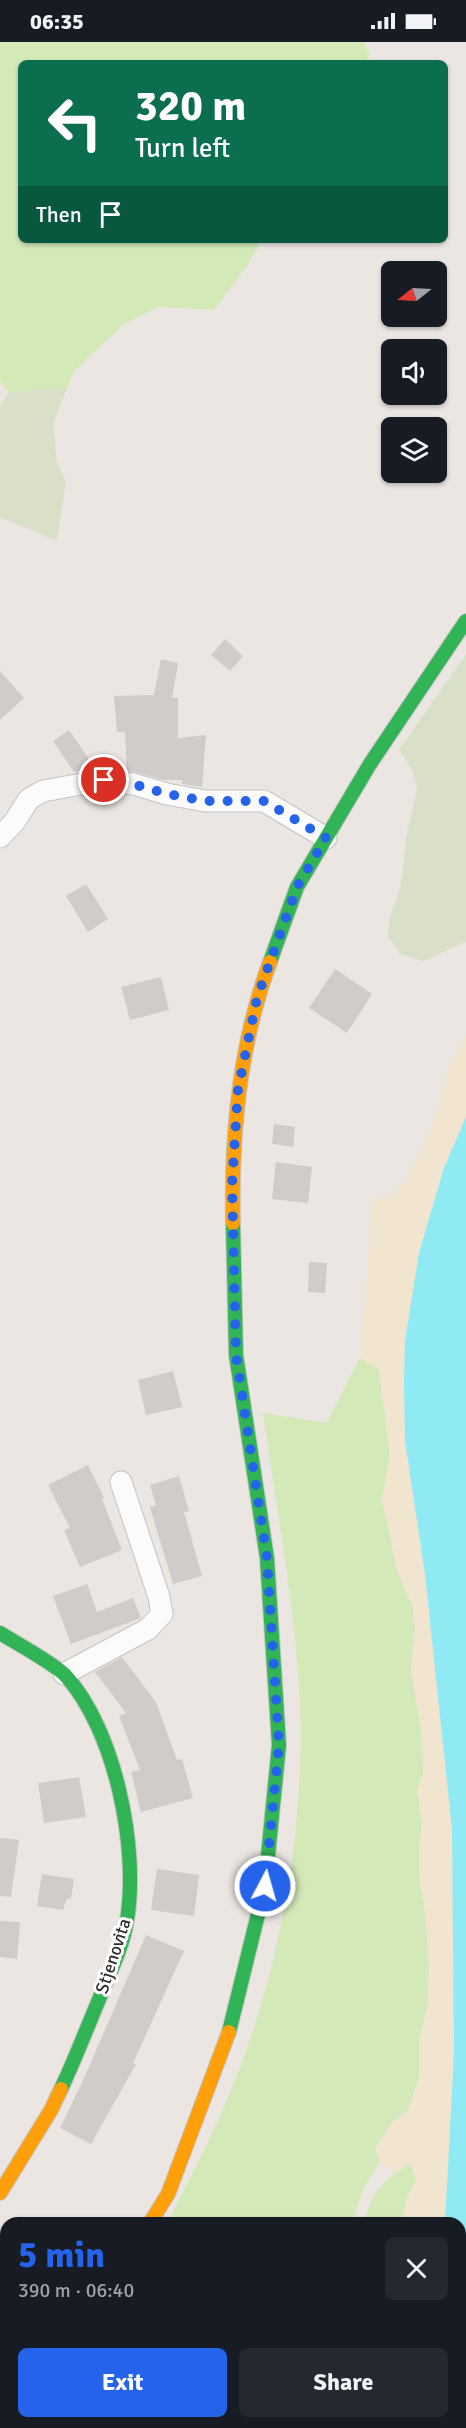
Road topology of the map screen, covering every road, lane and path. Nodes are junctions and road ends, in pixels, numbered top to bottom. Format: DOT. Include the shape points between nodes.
graph roads {
  1 [pos="466,621"];
  2 [pos="0,837"];
  3 [pos="326,838"];
  4 [pos="121,1482"];
  5 [pos="0,1633"];
  6 [pos="64,1674"];
  7 [pos="0,2193"];
  8 [pos="154,2217"];
  1 -- 3 [label="main road" via="370,764"];
  2 -- 3 [label="street" via="29,799 43,791 104,780 205,801 264,801"];
  3 -- 8 [label="main road" via="297,887 257,998 238,1090 232,1184 236,1355 267,1558 279,1745 265,1886 226,2044 168,2194"];
  4 -- 6 [label="street" via="162,1614 148,1629"];
  5 -- 6 [label="main road, Stjenovita"];
  6 -- 7 [label="main road, Stjenovita" via="99,1728 112,1766 127,1834 127,1921 119,1951 51,2110"];
}
